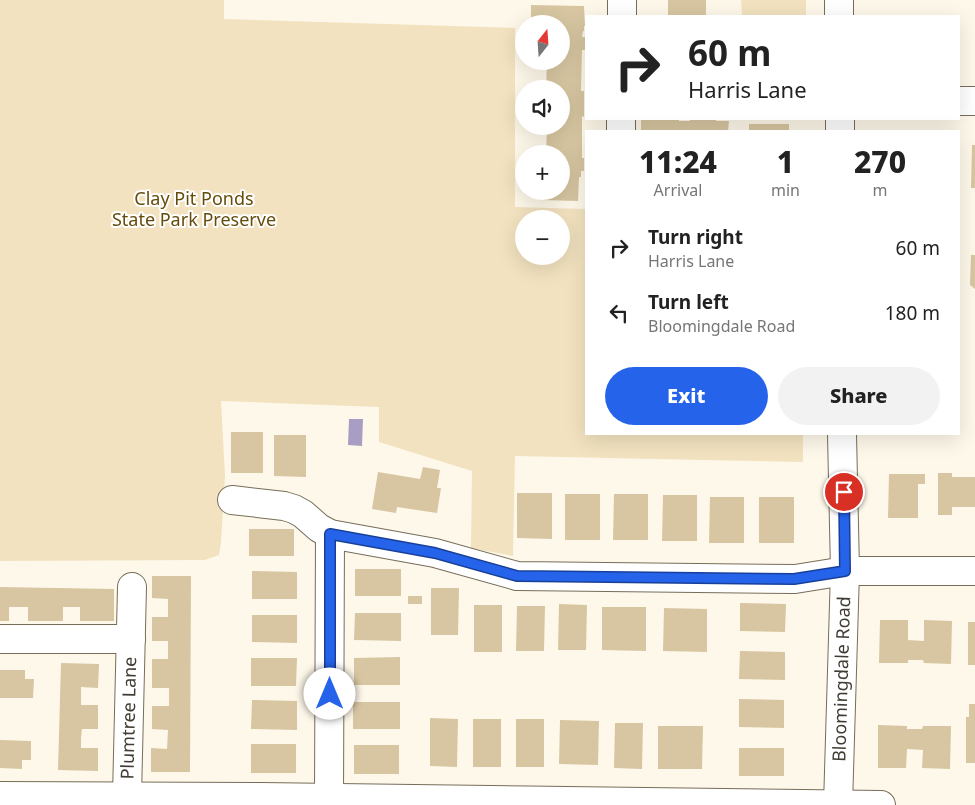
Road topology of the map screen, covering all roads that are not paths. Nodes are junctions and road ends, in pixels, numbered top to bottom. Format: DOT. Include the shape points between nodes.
graph roads {
  1 [pos="622,0"];
  2 [pos="839,0"];
  3 [pos="622,15"];
  4 [pos="839,15"];
  5 [pos="960,101"];
  6 [pos="975,101"];
  7 [pos="842,435"];
  8 [pos="232,500"];
  9 [pos="330,534"];
  10 [pos="845,571"];
  11 [pos="975,571"];
  12 [pos="132,588"];
  13 [pos="130,639"];
  14 [pos="0,640"];
  15 [pos="0,796"];
  16 [pos="127,796"];
  17 [pos="329,798"];
  18 [pos="261,801"];
  19 [pos="398,802"];
  20 [pos="725,804"];
  21 [pos="838,805"];
  22 [pos="881,805"];
  1 -- 3 [label="street"];
  2 -- 4 [label="street"];
  5 -- 6 [label="street"];
  7 -- 10 [label="street, Bloomingdale Road"];
  8 -- 9 [label="street" via="294,509"];
  9 -- 10 [label="street" via="435,553 517,576 794,579"];
  9 -- 17 [label="street"];
  10 -- 11 [label="street"];
  10 -- 21 [label="street, Bloomingdale Road"];
  12 -- 13 [label="street, Plumtree Lane"];
  13 -- 14 [label="street, Plumtree Lane"];
  13 -- 16 [label="street, Plumtree Lane"];
  15 -- 16 [label="street"];
  16 -- 18 [label="street"];
  17 -- 18 [label="street"];
  17 -- 19 [label="street"];
  19 -- 20 [label="street"];
  20 -- 21 [label="street"];
  21 -- 22 [label="street"];
}
